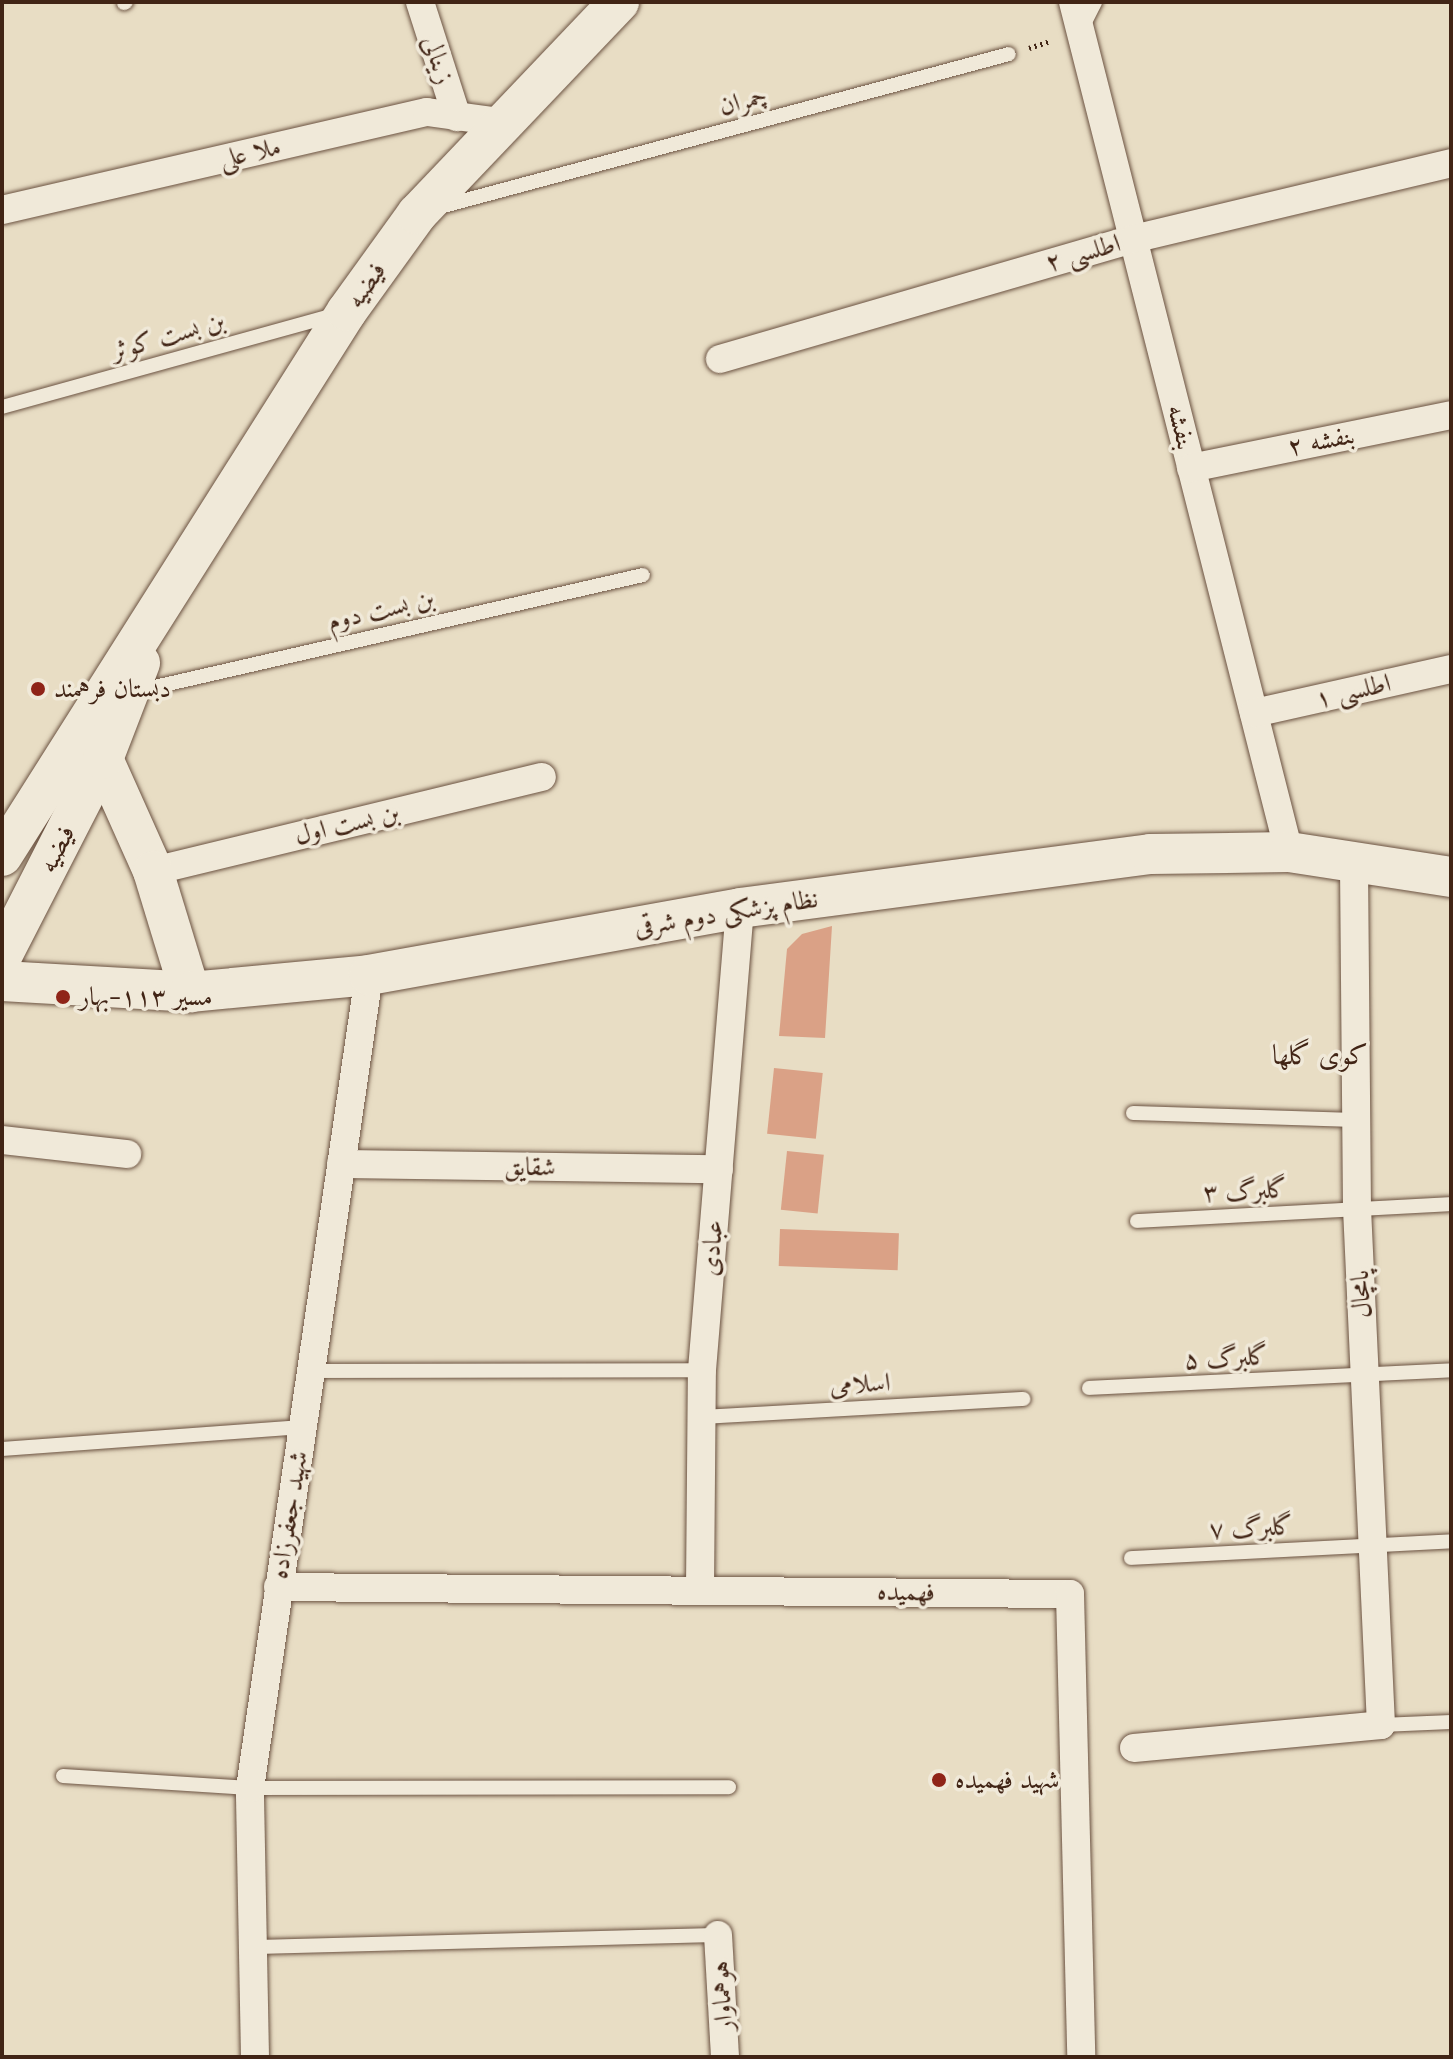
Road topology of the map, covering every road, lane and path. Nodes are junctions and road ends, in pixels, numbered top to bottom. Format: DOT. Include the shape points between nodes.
graph roads {
  1 [pos="420,2"];
  2 [pos="619,2"];
  3 [pos="1073,2"];
  4 [pos="1095,2"];
  5 [pos="1080,32"];
  6 [pos="1009,54"];
  7 [pos="457,117"];
  8 [pos="500,122"];
  9 [pos="1451,163"];
  10 [pos="2,210"];
  11 [pos="417,214"];
  12 [pos="1133,239"];
  13 [pos="347,311"];
  14 [pos="720,359"];
  15 [pos="2,407"];
  16 [pos="1451,415"];
  17 [pos="1191,468"];
  18 [pos="643,575"];
  19 [pos="161,607"];
  20 [pos="1451,669"];
  21 [pos="129,693"];
  22 [pos="1254,713"];
  23 [pos="103,759"];
  24 [pos="542,777"];
  25 [pos="1289,852"];
  26 [pos="2,856"];
  27 [pos="1354,862"];
  28 [pos="153,871"];
  29 [pos="1451,877"];
  30 [pos="740,908"];
  31 [pos="2,956"];
  32 [pos="369,975"];
  33 [pos="2,981"];
  34 [pos="190,992"];
  35 [pos="1133,1113"];
  36 [pos="1356,1120"];
  37 [pos="2,1140"];
  38 [pos="127,1154"];
  39 [pos="341,1164"];
  40 [pos="719,1169"];
  41 [pos="1451,1204"];
  42 [pos="1357,1209"];
  43 [pos="1137,1221"];
  44 [pos="702,1370"];
  45 [pos="1451,1370"];
  46 [pos="311,1371"];
  47 [pos="1365,1376"];
  48 [pos="1089,1388"];
  49 [pos="1024,1399"];
  50 [pos="700,1417"];
  51 [pos="302,1427"];
  52 [pos="2,1449"];
  53 [pos="1451,1541"];
  54 [pos="1373,1546"];
  55 [pos="1131,1558"];
  56 [pos="278,1587"];
  57 [pos="700,1589"];
  58 [pos="1451,1722"];
  59 [pos="1381,1725"];
  60 [pos="1134,1748"];
  61 [pos="63,1776"];
  62 [pos="729,1787"];
  63 [pos="250,1788"];
  64 [pos="718,1935"];
  65 [pos="254,1947"];
  66 [pos="255,2057"];
  67 [pos="725,2057"];
  68 [pos="1081,2057"];
  1 -- 7 [label="street, زینالی"];
  2 -- 8 [label="street, فیضیه"];
  3 -- 5 [label="street, بنفشه"];
  4 -- 5 [label="lane"];
  5 -- 6 [label="path"];
  5 -- 12 [label="street, بنفشه"];
  6 -- 11 [label="lane, چمران"];
  7 -- 8 [label="street, ملا علی"];
  7 -- 10 [label="street, ملا علی" via="427,112"];
  8 -- 11 [label="street, فیضیه"];
  9 -- 12 [label="street, اطلسی ۲"];
  11 -- 13 [label="street, فیضیه"];
  12 -- 14 [label="street, اطلسی ۲"];
  12 -- 17 [label="street, بنفشه"];
  13 -- 15 [label="lane, بن بست کوثر"];
  13 -- 19 [label="street, فیضیه"];
  16 -- 17 [label="street, بنفشه ۲"];
  17 -- 22 [label="street, بنفشه"];
  18 -- 21 [label="lane, بن بست دوم"];
  19 -- 21 [label="street, فیضیه"];
  19 -- 26 [label="street, فیضیه"];
  20 -- 22 [label="street, اطلسی ۱"];
  21 -- 23 [label="street, فیضیه"];
  22 -- 25 [label="street, بنفشه"];
  23 -- 28 [label="street"];
  23 -- 31 [label="street, فیضیه"];
  24 -- 28 [label="street, بن بست اول"];
  25 -- 27 [label="street, نظام پزشکی دوم شرقی"];
  25 -- 30 [label="street, نظام پزشکی دوم شرقی" via="1150,854"];
  27 -- 29 [label="street, نظام پزشکی دوم شرقی"];
  27 -- 36 [label="street, پامچال"];
  28 -- 34 [label="street"];
  30 -- 32 [label="street, نظام پزشکی دوم شرقی"];
  30 -- 40 [label="street, عبادی"];
  32 -- 34 [label="street, نظام پزشکی دوم شرقی"];
  32 -- 39 [label="street, شهید جعفرزاده"];
  33 -- 34 [label="street, نظام پزشکی دوم شرقی"];
  35 -- 36 [label="lane"];
  36 -- 42 [label="street, پامچال"];
  37 -- 38 [label="street"];
  39 -- 40 [label="street, شقایق"];
  39 -- 46 [label="street, شهید جعفرزاده"];
  40 -- 44 [label="street, عبادی"];
  41 -- 42 [label="lane, گلبرگ ۳"];
  42 -- 43 [label="lane, گلبرگ ۳"];
  42 -- 47 [label="street, پامچال"];
  44 -- 46 [label="lane"];
  44 -- 50 [label="street, عبادی"];
  45 -- 47 [label="lane, گلبرگ ۵"];
  46 -- 51 [label="street, شهید جعفرزاده"];
  47 -- 48 [label="lane, گلبرگ ۵"];
  47 -- 54 [label="street, پامچال"];
  49 -- 50 [label="lane, اسلامی"];
  50 -- 57 [label="street, عبادی"];
  51 -- 52 [label="lane"];
  51 -- 56 [label="street, شهید جعفرزاده"];
  53 -- 54 [label="lane, گلبرگ ۷"];
  54 -- 55 [label="lane, گلبرگ ۷"];
  54 -- 59 [label="street, پامچال"];
  56 -- 57 [label="street, فهمیده"];
  56 -- 63 [label="street, شهید جعفرزاده"];
  57 -- 68 [label="street, فهمیده" via="1070,1594"];
  58 -- 59 [label="lane"];
  59 -- 60 [label="street"];
  61 -- 63 [label="lane"];
  62 -- 63 [label="lane"];
  63 -- 65 [label="street, شهید جعفرزاده"];
  64 -- 65 [label="lane"];
  64 -- 67 [label="street, هوهماوار"];
  65 -- 66 [label="street, شهید جعفرزاده"];
}
